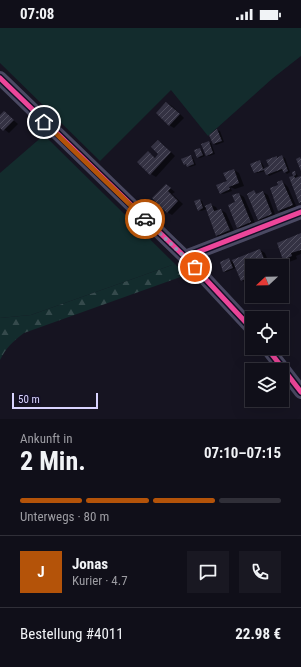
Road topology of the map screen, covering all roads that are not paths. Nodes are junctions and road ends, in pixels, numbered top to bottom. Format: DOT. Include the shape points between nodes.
graph roads {
  1 [pos="0,78"];
  2 [pos="301,212"];
  3 [pos="185,257"];
  4 [pos="245,321"];
  5 [pos="272,355"];
  6 [pos="301,392"];
  1 -- 3 [label="street"];
  2 -- 3 [label="street"];
  3 -- 4 [label="street"];
  5 -- 6 [label="street"];
}
